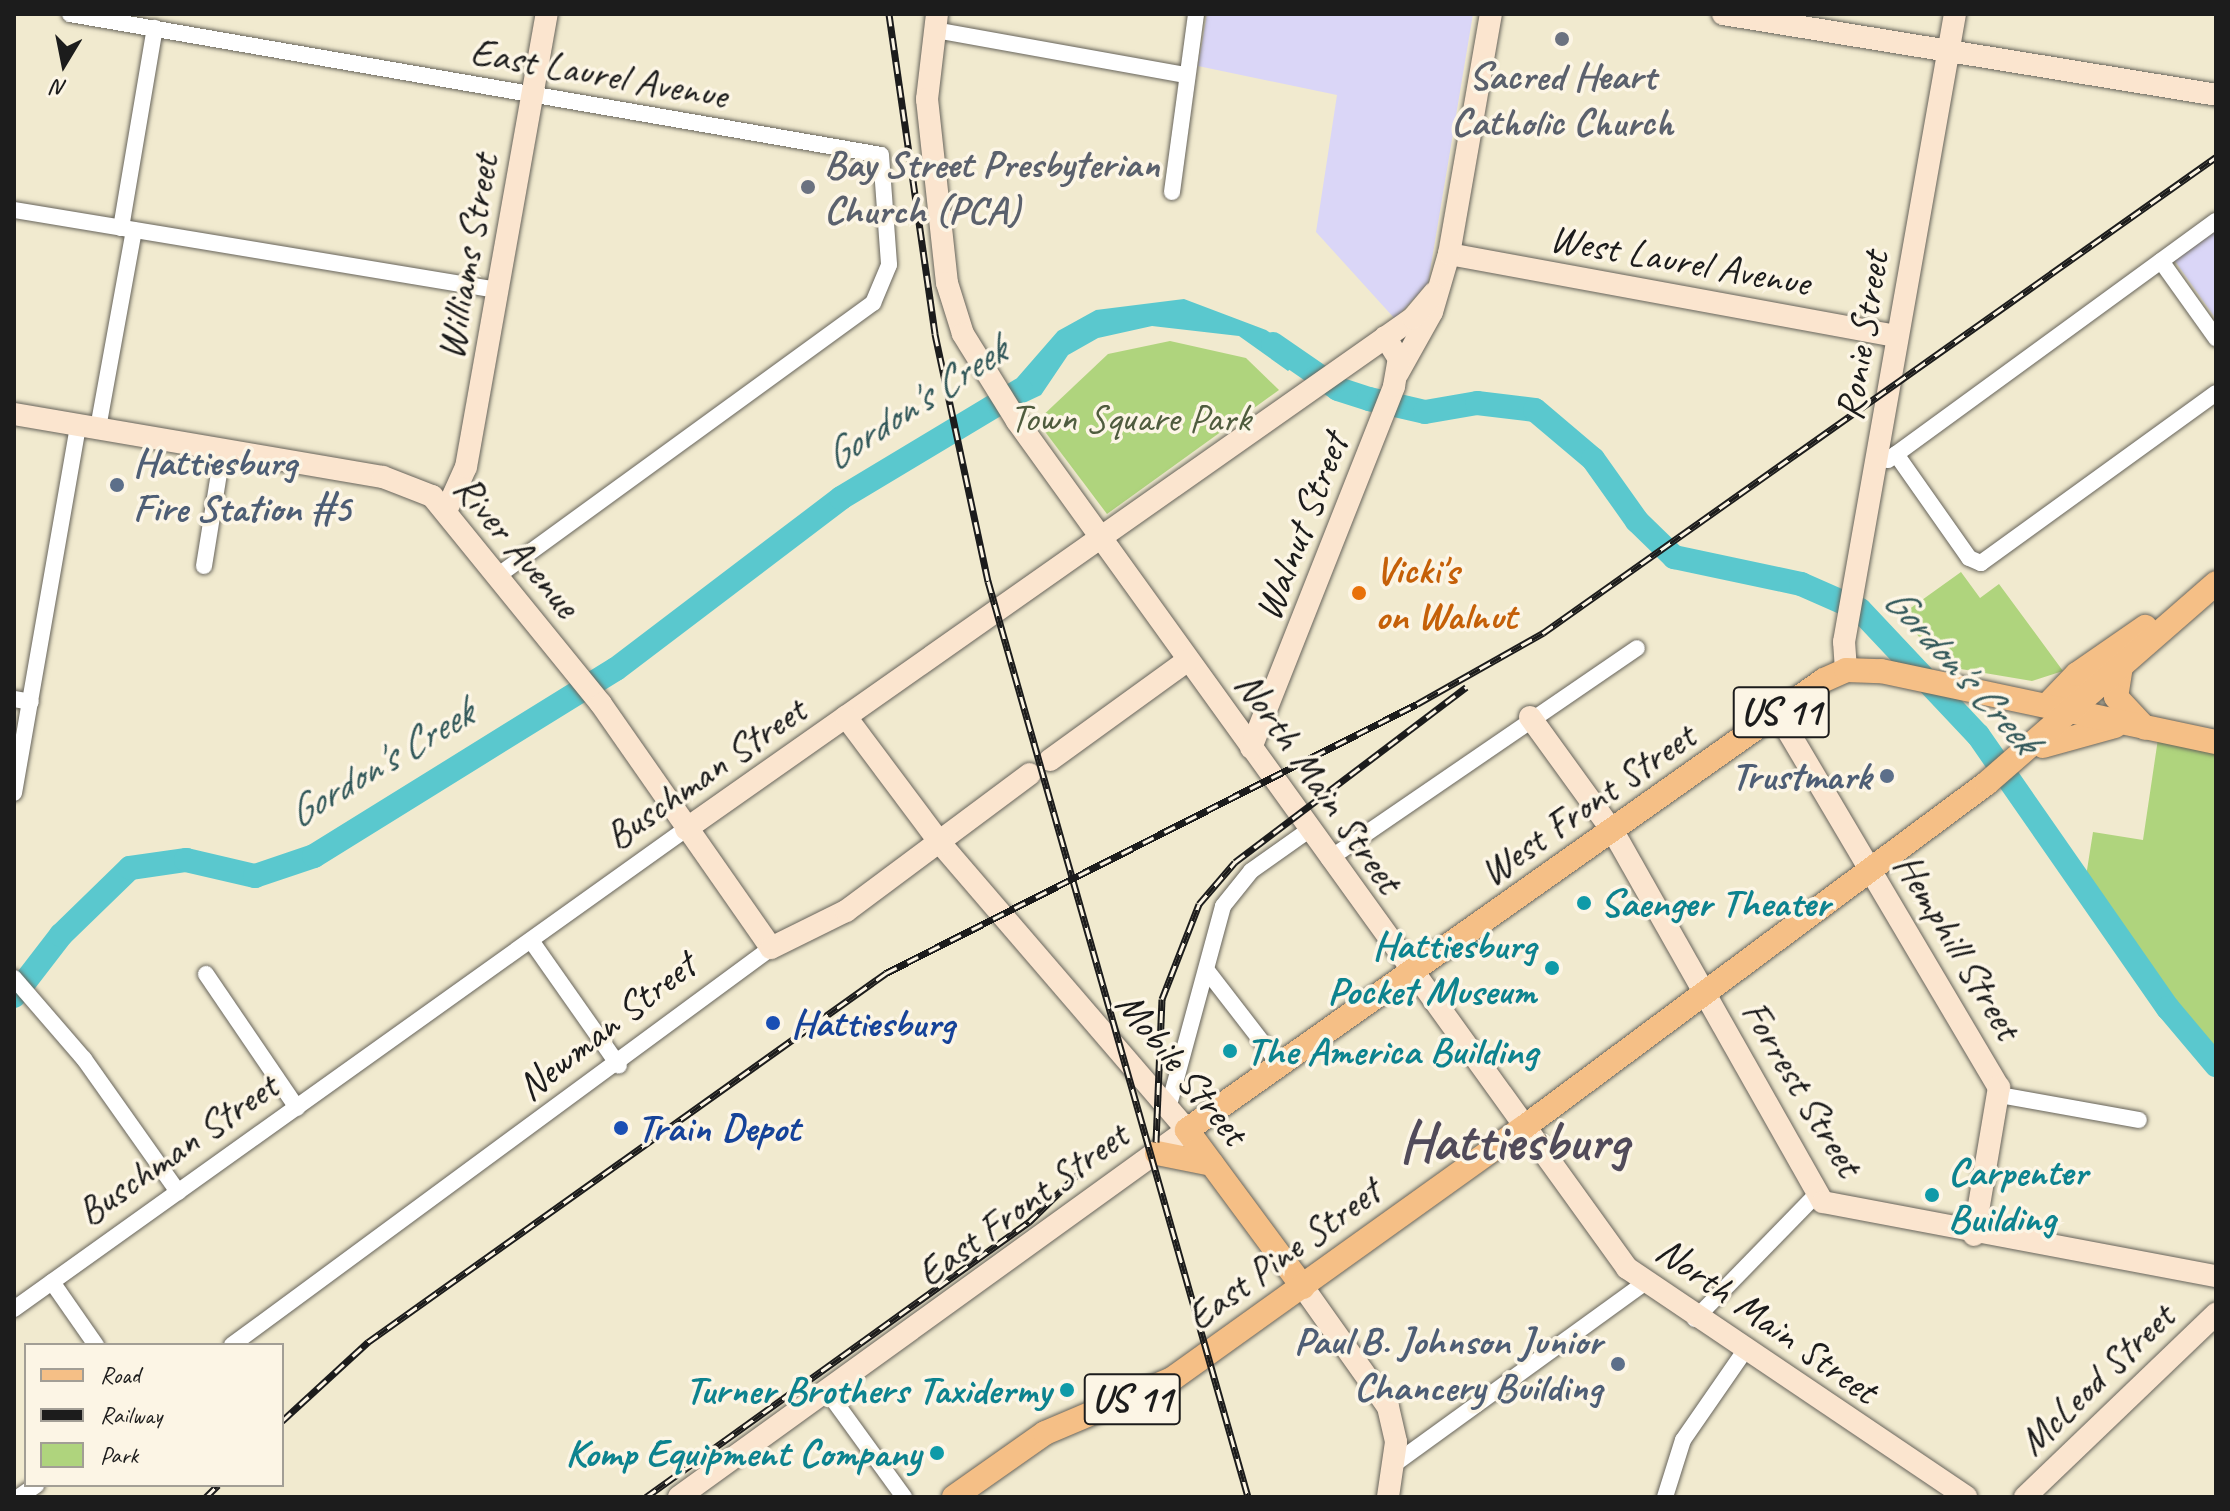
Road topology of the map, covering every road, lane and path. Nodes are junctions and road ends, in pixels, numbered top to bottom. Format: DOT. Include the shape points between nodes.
graph roads {
  1 [pos="70,14"];
  2 [pos="547,14"];
  3 [pos="1196,14"];
  4 [pos="1491,14"];
  5 [pos="1723,14"];
  6 [pos="1955,14"];
  7 [pos="936,22"];
  8 [pos="155,28"];
  9 [pos="1948,53"];
  10 [pos="1186,75"];
  11 [pos="2216,95"];
  12 [pos="532,96"];
  13 [pos="1172,192"];
  14 [pos="14,210"];
  15 [pos="2216,221"];
  16 [pos="127,229"];
  17 [pos="1449,254"];
  18 [pos="2161,261"];
  19 [pos="498,290"];
  20 [pos="1434,293"];
  21 [pos="1897,336"];
  22 [pos="1385,337"];
  23 [pos="2216,338"];
  24 [pos="1396,380"];
  25 [pos="2216,393"];
  26 [pos="14,414"];
  27 [pos="88,427"];
  28 [pos="223,449"];
  29 [pos="1896,454"];
  30 [pos="1876,468"];
  31 [pos="447,509"];
  32 [pos="1098,536"];
  33 [pos="204,566"];
  34 [pos="500,574"];
  35 [pos="2216,583"];
  36 [pos="2176,612"];
  37 [pos="1637,648"];
  38 [pos="1188,660"];
  39 [pos="2121,666"];
  40 [pos="1846,670"];
  41 [pos="2020,696"];
  42 [pos="22,701"];
  43 [pos="2050,702"];
  44 [pos="2075,710"];
  45 [pos="1778,714"];
  46 [pos="846,717"];
  47 [pos="1530,717"];
  48 [pos="2126,725"];
  49 [pos="2150,731"];
  50 [pos="2216,742"];
  51 [pos="1251,748"];
  52 [pos="2028,751"];
  53 [pos="1050,760"];
  54 [pos="1030,774"];
  55 [pos="14,793"];
  56 [pos="686,829"];
  57 [pos="1309,830"];
  58 [pos="1614,833"];
  59 [pos="941,844"];
  60 [pos="1329,859"];
  61 [pos="1869,869"];
  62 [pos="532,942"];
  63 [pos="771,948"];
  64 [pos="1208,972"];
  65 [pos="206,974"];
  66 [pos="1411,974"];
  67 [pos="14,978"];
  68 [pos="1704,994"];
  69 [pos="1280,1065"];
  70 [pos="619,1066"];
  71 [pos="2000,1095"];
  72 [pos="1169,1105"];
  73 [pos="297,1108"];
  74 [pos="2139,1120"];
  75 [pos="1523,1128"];
  76 [pos="1187,1130"];
  77 [pos="1157,1153"];
  78 [pos="1212,1164"];
  79 [pos="178,1192"];
  80 [pos="1816,1195"];
  81 [pos="1974,1235"];
  82 [pos="2216,1276"];
  83 [pos="52,1282"];
  84 [pos="1643,1284"];
  85 [pos="1303,1287"];
  86 [pos="14,1309"];
  87 [pos="2216,1314"];
  88 [pos="1695,1319"];
  89 [pos="95,1343"];
  90 [pos="235,1343"];
  91 [pos="1744,1352"];
  92 [pos="827,1391"];
  93 [pos="1393,1465"];
  94 [pos="679,1497"];
  95 [pos="904,1497"];
  96 [pos="954,1497"];
  97 [pos="1388,1497"];
  98 [pos="1665,1497"];
  99 [pos="1966,1497"];
  100 [pos="2025,1497"];
  1 -- 8 [label="street, East Laurel Avenue"];
  2 -- 12 [label="street, Williams Street"];
  3 -- 10 [label="street"];
  4 -- 17 [label="street, Walnut Street"];
  5 -- 9 [label="street"];
  6 -- 9 [label="street, Ronie Street"];
  7 -- 10 [label="street"];
  7 -- 32 [label="street, North Main Street" via="927,99 947,283 963,334"];
  8 -- 12 [label="street, East Laurel Avenue"];
  8 -- 16 [label="street"];
  9 -- 11 [label="street"];
  9 -- 21 [label="street, Ronie Street"];
  10 -- 13 [label="street"];
  12 -- 19 [label="street, Williams Street"];
  12 -- 34 [label="street, East Laurel Avenue" via="881,155 889,265 866,311"];
  14 -- 16 [label="street"];
  15 -- 18 [label="street"];
  16 -- 19 [label="street"];
  16 -- 27 [label="street"];
  17 -- 20 [label="street, Walnut Street"];
  17 -- 21 [label="street, West Laurel Avenue"];
  18 -- 23 [label="street"];
  18 -- 29 [label="street"];
  19 -- 31 [label="street, Williams Street" via="466,467"];
  20 -- 22 [label="street, Buschman Street"];
  20 -- 24 [label="street, Walnut Street"];
  21 -- 30 [label="street, Ronie Street"];
  22 -- 24 [label="street" via="1397,350"];
  22 -- 32 [label="street, Buschman Street"];
  24 -- 51 [label="street, Walnut Street"];
  25 -- 29 [label="street" via="1981,563 1969,558"];
  26 -- 27 [label="street, River Avenue"];
  27 -- 28 [label="street, River Avenue"];
  27 -- 42 [label="street"];
  28 -- 31 [label="street, River Avenue" via="401,481"];
  28 -- 33 [label="street"];
  29 -- 30 [label="street"];
  30 -- 40 [label="street, Ronie Street" via="1844,642"];
  31 -- 34 [label="street, River Avenue"];
  32 -- 38 [label="street, North Main Street"];
  32 -- 46 [label="street, Buschman Street"];
  34 -- 56 [label="street, River Avenue" via="601,704"];
  35 -- 36 [label="main road, US 11"];
  36 -- 39 [label="main road, US 11"];
  36 -- 43 [label="main road, US 11" via="2094,662"];
  37 -- 47 [label="street"];
  38 -- 51 [label="street, North Main Street"];
  38 -- 53 [label="street"];
  39 -- 44 [label="main road, US 11"];
  39 -- 49 [label="main road" via="2118,702"];
  40 -- 41 [label="main road, US 11" via="1881,671"];
  40 -- 45 [label="main road, West Front Street / US 11"];
  41 -- 43 [label="main road, US 11"];
  41 -- 52 [label="main road" via="2036,717"];
  42 -- 55 [label="street"];
  43 -- 44 [label="main road"];
  44 -- 48 [label="main road"];
  44 -- 52 [label="main road, US 11"];
  45 -- 58 [label="main road, West Front Street / US 11"];
  45 -- 61 [label="street, Hemphill Street"];
  46 -- 56 [label="street, Buschman Street"];
  46 -- 59 [label="street, Mobile Street"];
  47 -- 58 [label="street, Forrest Street"];
  47 -- 60 [label="street"];
  48 -- 49 [label="main road"];
  48 -- 52 [label="main road" via="2079,732"];
  49 -- 50 [label="main road"];
  51 -- 57 [label="street, North Main Street"];
  52 -- 61 [label="main road, US 11"];
  54 -- 59 [label="street, Newman Street"];
  56 -- 62 [label="street, Buschman Street"];
  56 -- 63 [label="street, River Avenue"];
  57 -- 60 [label="street, North Main Street"];
  57 -- 64 [label="street" via="1229,895"];
  58 -- 66 [label="main road, West Front Street / US 11"];
  58 -- 68 [label="street, Forrest Street"];
  59 -- 63 [label="street, Newman Street" via="827,924"];
  59 -- 72 [label="street, Mobile Street"];
  60 -- 66 [label="street, North Main Street"];
  61 -- 68 [label="main road, US 11"];
  61 -- 71 [label="street, Hemphill Street"];
  62 -- 70 [label="street"];
  62 -- 73 [label="street, Buschman Street"];
  63 -- 70 [label="street, Newman Street"];
  64 -- 69 [label="street"];
  64 -- 72 [label="street"];
  65 -- 73 [label="street"];
  66 -- 69 [label="main road, East Front Street / US 11"];
  66 -- 75 [label="street, North Main Street"];
  67 -- 79 [label="street" via="49,1014"];
  68 -- 75 [label="main road, US 11"];
  68 -- 80 [label="street, Forrest Street"];
  69 -- 76 [label="main road, East Front Street / US 11"];
  70 -- 90 [label="street, Newman Street"];
  71 -- 74 [label="street, Hemphill Street"];
  71 -- 81 [label="street"];
  72 -- 76 [label="street, Mobile Street"];
  73 -- 79 [label="street, Buschman Street"];
  75 -- 84 [label="street, North Main Street"];
  75 -- 85 [label="main road, East Pine Street / US 11"];
  76 -- 77 [label="street, East Front Street"];
  76 -- 78 [label="main road, Mobile Street"];
  77 -- 78 [label="main road"];
  77 -- 92 [label="street, East Front Street"];
  78 -- 85 [label="main road, Mobile Street"];
  79 -- 83 [label="street, Buschman Street"];
  80 -- 81 [label="street, Forrest Street" via="1831,1207"];
  80 -- 88 [label="street"];
  81 -- 82 [label="street, Forrest Street"];
  83 -- 86 [label="street, Buschman Street"];
  83 -- 89 [label="street"];
  84 -- 88 [label="street, North Main Street"];
  84 -- 93 [label="street"];
  85 -- 93 [label="street, Mobile Street" via="1388,1407"];
  85 -- 96 [label="main road, East Pine Street / US 11" via="1172,1379 1045,1433"];
  87 -- 100 [label="street, McLeod Street"];
  88 -- 91 [label="street, North Main Street"];
  91 -- 98 [label="street" via="1683,1440"];
  91 -- 99 [label="street, North Main Street"];
  92 -- 94 [label="street, East Front Street"];
  92 -- 95 [label="street"];
  93 -- 97 [label="street, Mobile Street"];
}
